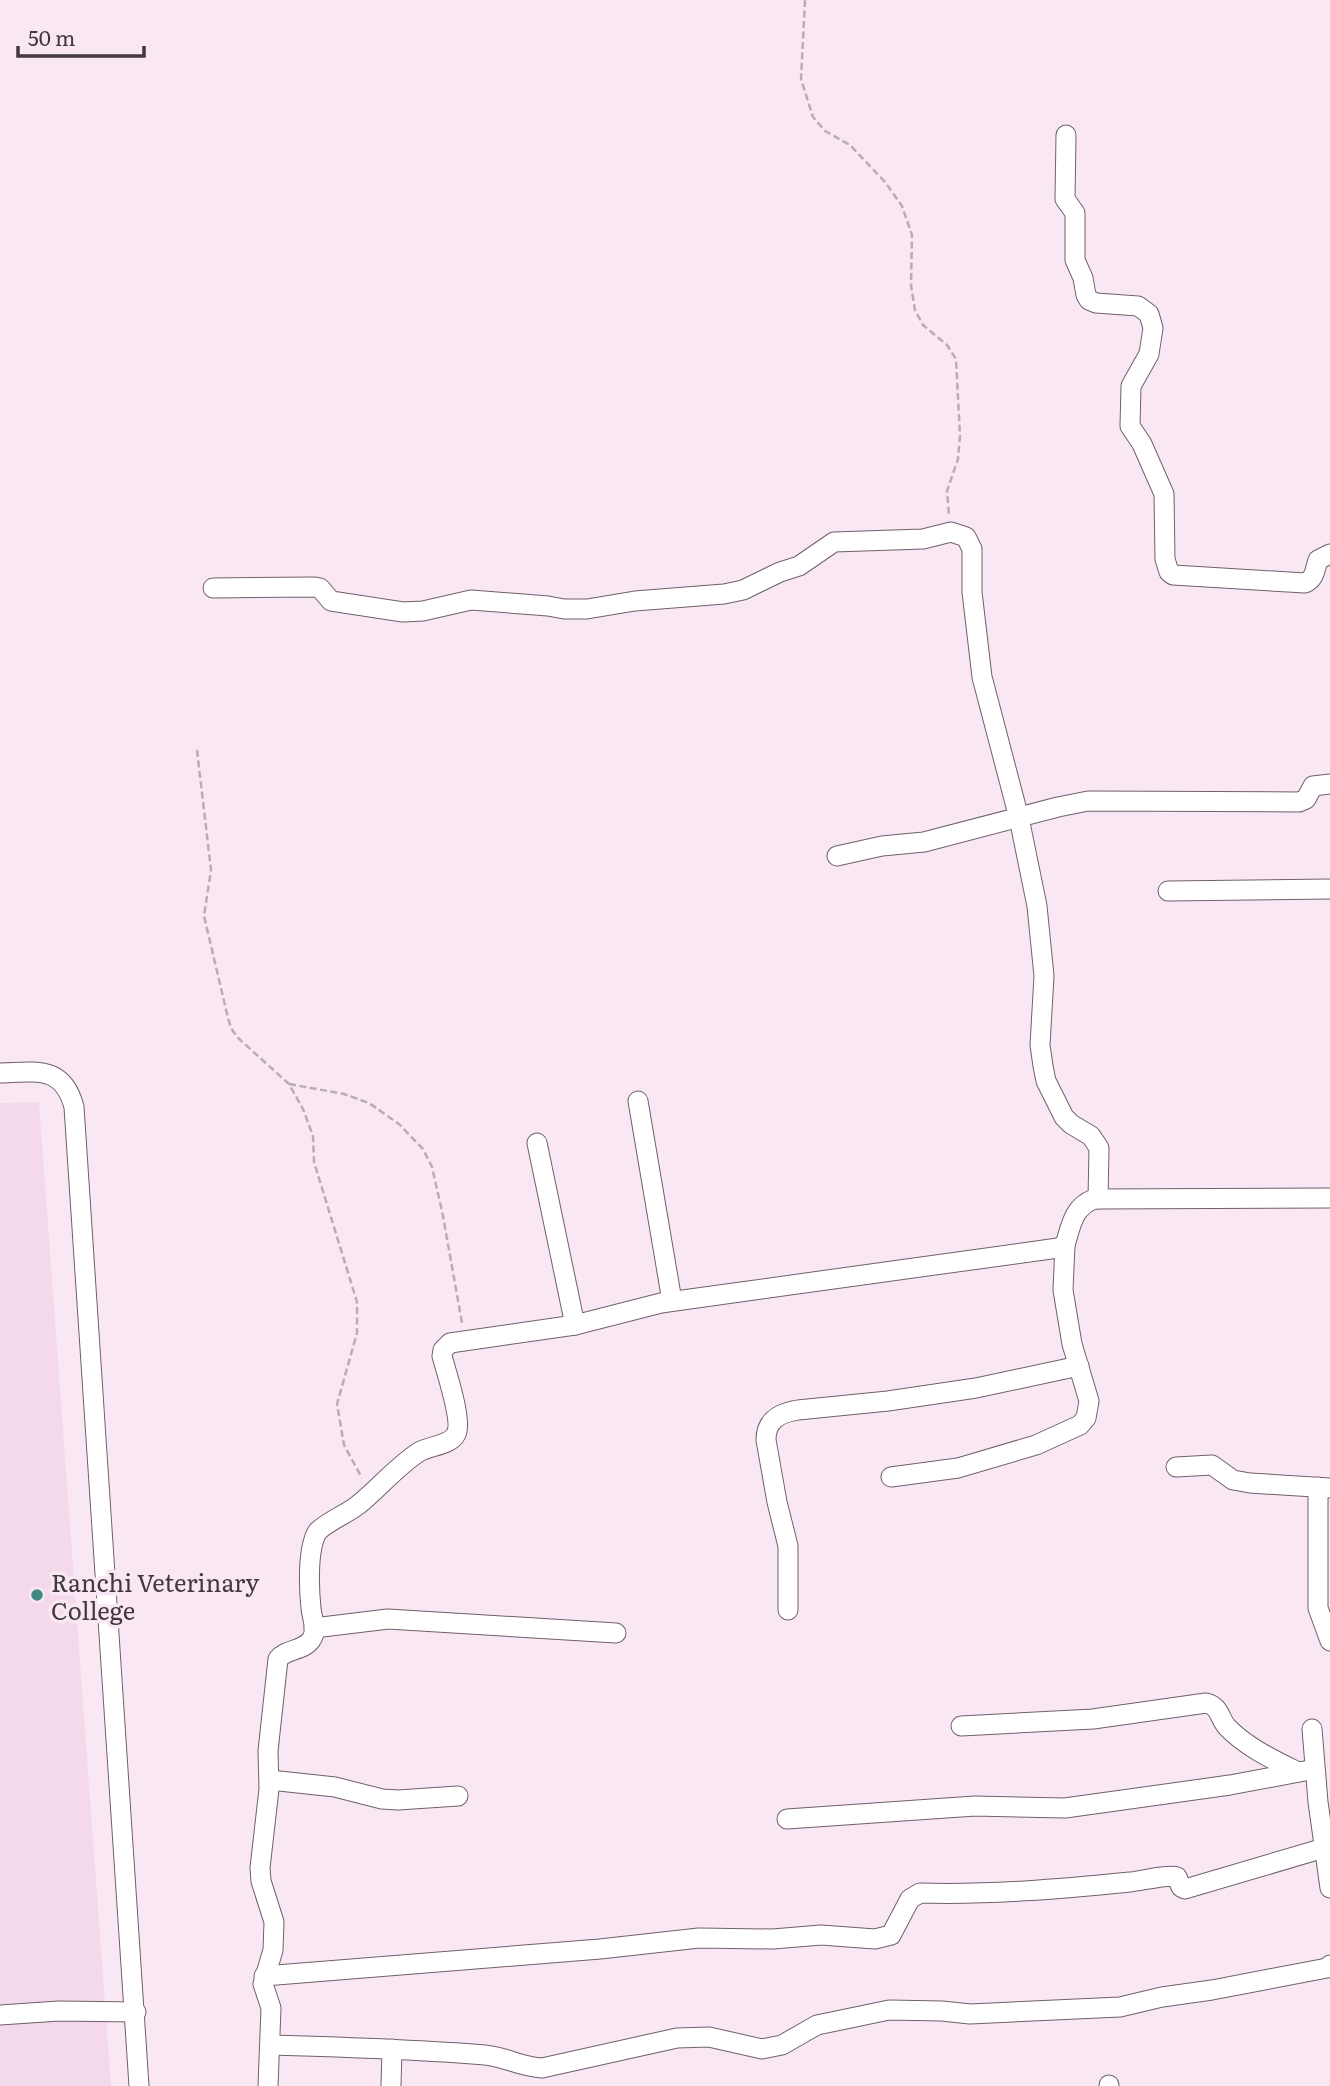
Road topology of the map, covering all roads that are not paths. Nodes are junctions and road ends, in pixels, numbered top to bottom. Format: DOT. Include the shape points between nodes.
graph roads {
  1 [pos="1066,135"];
  2 [pos="1330,554"];
  3 [pos="213,588"];
  4 [pos="1330,784"];
  5 [pos="1019,818"];
  6 [pos="837,856"];
  7 [pos="1330,889"];
  8 [pos="1168,891"];
  9 [pos="0,1073"];
  10 [pos="638,1101"];
  11 [pos="537,1143"];
  12 [pos="1098,1199"];
  13 [pos="1330,1199"];
  14 [pos="1065,1245"];
  15 [pos="672,1301"];
  16 [pos="575,1325"];
  17 [pos="1079,1366"];
  18 [pos="1176,1467"];
  19 [pos="891,1477"];
  20 [pos="1324,1487"];
  21 [pos="788,1610"];
  22 [pos="314,1628"];
  23 [pos="616,1633"];
  24 [pos="1330,1641"];
  25 [pos="961,1726"];
  26 [pos="1312,1729"];
  27 [pos="1307,1771"];
  28 [pos="270,1780"];
  29 [pos="458,1796"];
  30 [pos="787,1819"];
  31 [pos="1327,1856"];
  32 [pos="1330,1888"];
  33 [pos="1330,1965"];
  34 [pos="264,1976"];
  35 [pos="136,2012"];
  36 [pos="0,2015"];
  37 [pos="270,2045"];
  38 [pos="392,2049"];
  39 [pos="139,2086"];
  40 [pos="268,2086"];
  41 [pos="391,2086"];
  1 -- 2 [label="street" via="1065,199 1075,213 1075,260 1086,295 1096,303 1138,306 1152,320 1149,354 1131,386 1130,426 1164,494 1169,572 1305,583 1322,556"];
  3 -- 5 [label="street" via="315,587 331,601 403,612 471,600 587,609 743,590 799,566 834,542 923,539 951,533 966,537 972,549 982,677"];
  4 -- 5 [label="street" via="1313,786 1299,802 1088,801"];
  5 -- 6 [label="street" via="924,842"];
  5 -- 12 [label="street" via="1040,935 1044,976 1040,1045 1046,1081 1064,1117 1097,1142"];
  7 -- 8 [label="street"];
  9 -- 35 [label="street" via="34,1072 58,1078 74,1107"];
  10 -- 15 [label="street"];
  11 -- 16 [label="street"];
  12 -- 13 [label="street"];
  12 -- 14 [label="street" via="1077,1210"];
  14 -- 15 [label="street"];
  14 -- 17 [label="street" via="1063,1290"];
  15 -- 16 [label="street"];
  16 -- 22 [label="street" via="464,1340 443,1350 458,1431 455,1437 403,1463 360,1504 324,1526 314,1538 310,1607"];
  17 -- 19 [label="street" via="1089,1401 1080,1425 1036,1445 958,1468"];
  17 -- 21 [label="street" via="976,1388 789,1411 774,1419 766,1430 766,1440 788,1546"];
  18 -- 20 [label="street" via="1212,1465 1233,1480"];
  20 -- 24 [label="street" via="1318,1608"];
  22 -- 23 [label="street" via="388,1619"];
  22 -- 28 [label="street" via="309,1643 278,1659 268,1751"];
  25 -- 27 [label="street" via="1093,1719 1206,1703 1215,1707 1226,1727 1255,1749"];
  26 -- 27 [label="street"];
  27 -- 30 [label="street" via="1065,1808 975,1807"];
  27 -- 31 [label="street"];
  28 -- 29 [label="street" via="335,1787 382,1799"];
  28 -- 34 [label="street" via="260,1875 273,1914 275,1941"];
  31 -- 32 [label="street"];
  31 -- 34 [label="street" via="1185,1889 1173,1875 1052,1890 920,1893 910,1899 891,1935 880,1938 699,1938"];
  33 -- 38 [label="street" via="1120,2007 869,2013 817,2025 782,2045 762,2049 709,2037 677,2038 542,2068 505,2057"];
  34 -- 37 [label="street" via="271,2008"];
  35 -- 36 [label="street"];
  35 -- 39 [label="street"];
  37 -- 38 [label="street"];
  37 -- 40 [label="street"];
  38 -- 41 [label="street"];
}
